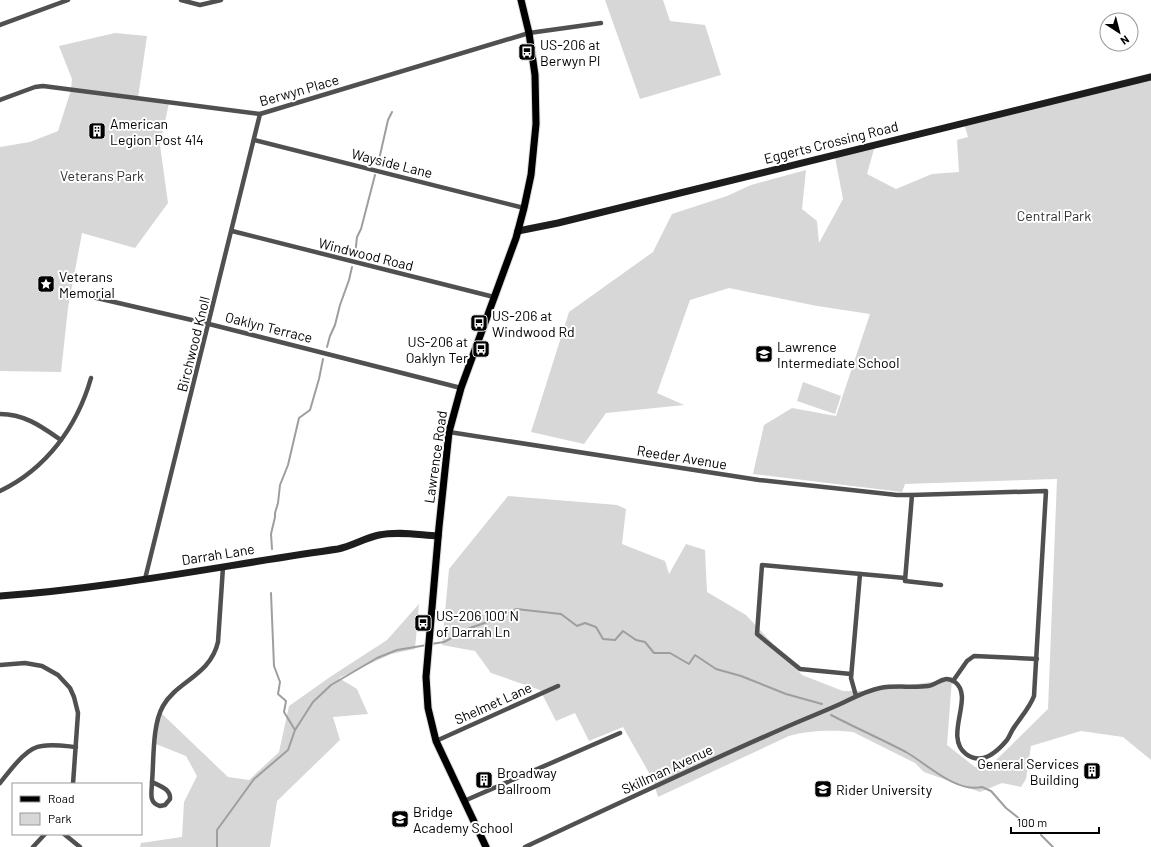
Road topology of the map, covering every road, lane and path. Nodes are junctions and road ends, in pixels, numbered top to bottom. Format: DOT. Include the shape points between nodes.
graph roads {
  1 [pos="68,0"];
  2 [pos="181,0"];
  3 [pos="221,0"];
  4 [pos="521,0"];
  5 [pos="601,23"];
  6 [pos="0,25"];
  7 [pos="529,33"];
  8 [pos="1151,77"];
  9 [pos="0,100"];
  10 [pos="260,114"];
  11 [pos="254,140"];
  12 [pos="524,208"];
  13 [pos="232,231"];
  14 [pos="518,231"];
  15 [pos="71,292"];
  16 [pos="494,298"];
  17 [pos="209,324"];
  18 [pos="91,378"];
  19 [pos="461,388"];
  20 [pos="0,414"];
  21 [pos="449,432"];
  22 [pos="61,440"];
  23 [pos="0,491"];
  24 [pos="912,495"];
  25 [pos="438,536"];
  26 [pos="223,567"];
  27 [pos="860,574"];
  28 [pos="905,578"];
  29 [pos="145,579"];
  30 [pos="941,585"];
  31 [pos="0,596"];
  32 [pos="1037,659"];
  33 [pos="0,665"];
  34 [pos="851,674"];
  35 [pos="953,681"];
  36 [pos="558,686"];
  37 [pos="856,696"];
  38 [pos="620,733"];
  39 [pos="436,741"];
  40 [pos="76,747"];
  41 [pos="152,782"];
  42 [pos="0,783"];
  43 [pos="73,783"];
  44 [pos="464,801"];
  45 [pos="44,835"];
  46 [pos="65,835"];
  47 [pos="33,847"];
  48 [pos="80,847"];
  49 [pos="486,847"];
  50 [pos="525,847"];
  1 -- 6 [label="street"];
  2 -- 3 [label="street" via="200,5"];
  4 -- 7 [label="main road, Lawrence Road"];
  5 -- 7 [label="street, Berwyn Place"];
  7 -- 10 [label="street, Berwyn Place"];
  7 -- 12 [label="main road, Lawrence Road" via="535,75 536,124 531,175"];
  8 -- 14 [label="street, Eggerts Crossing Road"];
  9 -- 10 [label="street, Berwyn Place" via="43,86"];
  10 -- 11 [label="street, Birchwood Knoll"];
  11 -- 12 [label="street, Wayside Lane"];
  11 -- 13 [label="street, Birchwood Knoll"];
  12 -- 14 [label="main road, Lawrence Road"];
  13 -- 16 [label="street, Windwood Road"];
  13 -- 17 [label="street, Birchwood Knoll"];
  14 -- 16 [label="main road, Lawrence Road"];
  15 -- 17 [label="street, Oaklyn Terrace"];
  16 -- 19 [label="main road, Lawrence Road"];
  17 -- 19 [label="street, Oaklyn Terrace"];
  17 -- 29 [label="street, Birchwood Knoll"];
  18 -- 22 [label="street" via="77,416"];
  19 -- 21 [label="main road, Lawrence Road"];
  20 -- 22 [label="street" via="25,418"];
  21 -- 24 [label="street, Reeder Avenue" via="759,480"];
  21 -- 25 [label="main road, Lawrence Road"];
  22 -- 23 [label="street" via="41,463 17,482"];
  24 -- 28 [label="street"];
  24 -- 32 [label="street, Reeder Avenue" via="1046,491"];
  25 -- 26 [label="street, Darrah Lane" via="390,533 338,549"];
  25 -- 39 [label="main road, Lawrence Road" via="426,677 430,720"];
  26 -- 29 [label="street, Darrah Lane"];
  26 -- 41 [label="street" via="216,649 208,664 169,698 160,712 156,727"];
  27 -- 28 [label="street"];
  27 -- 34 [label="street"];
  27 -- 34 [label="street" via="762,565 757,634 800,669"];
  28 -- 30 [label="street" via="905,581"];
  29 -- 31 [label="street, Darrah Lane" via="64,591"];
  32 -- 35 [label="street" via="974,656 967,661"];
  32 -- 35 [label="street" via="1032,701 1008,739 995,753 985,758 969,756 958,743 962,692"];
  33 -- 40 [label="street" via="34,664 50,670 64,681 77,705"];
  34 -- 37 [label="street"];
  35 -- 37 [label="street, Skillman Avenue" via="942,679 929,686 891,687"];
  36 -- 39 [label="street, Shelmet Lane"];
  37 -- 50 [label="street, Skillman Avenue"];
  38 -- 44 [label="street"];
  39 -- 44 [label="main road, Lawrence Road"];
  40 -- 42 [label="street" via="42,746 31,749"];
  40 -- 43 [label="street"];
  41 -- 41 [label="street" via="151,799 160,806 165,805 170,799 169,792"];
  44 -- 49 [label="main road, Lawrence Road"];
  45 -- 47 [label="street"];
  46 -- 48 [label="street"];
}
